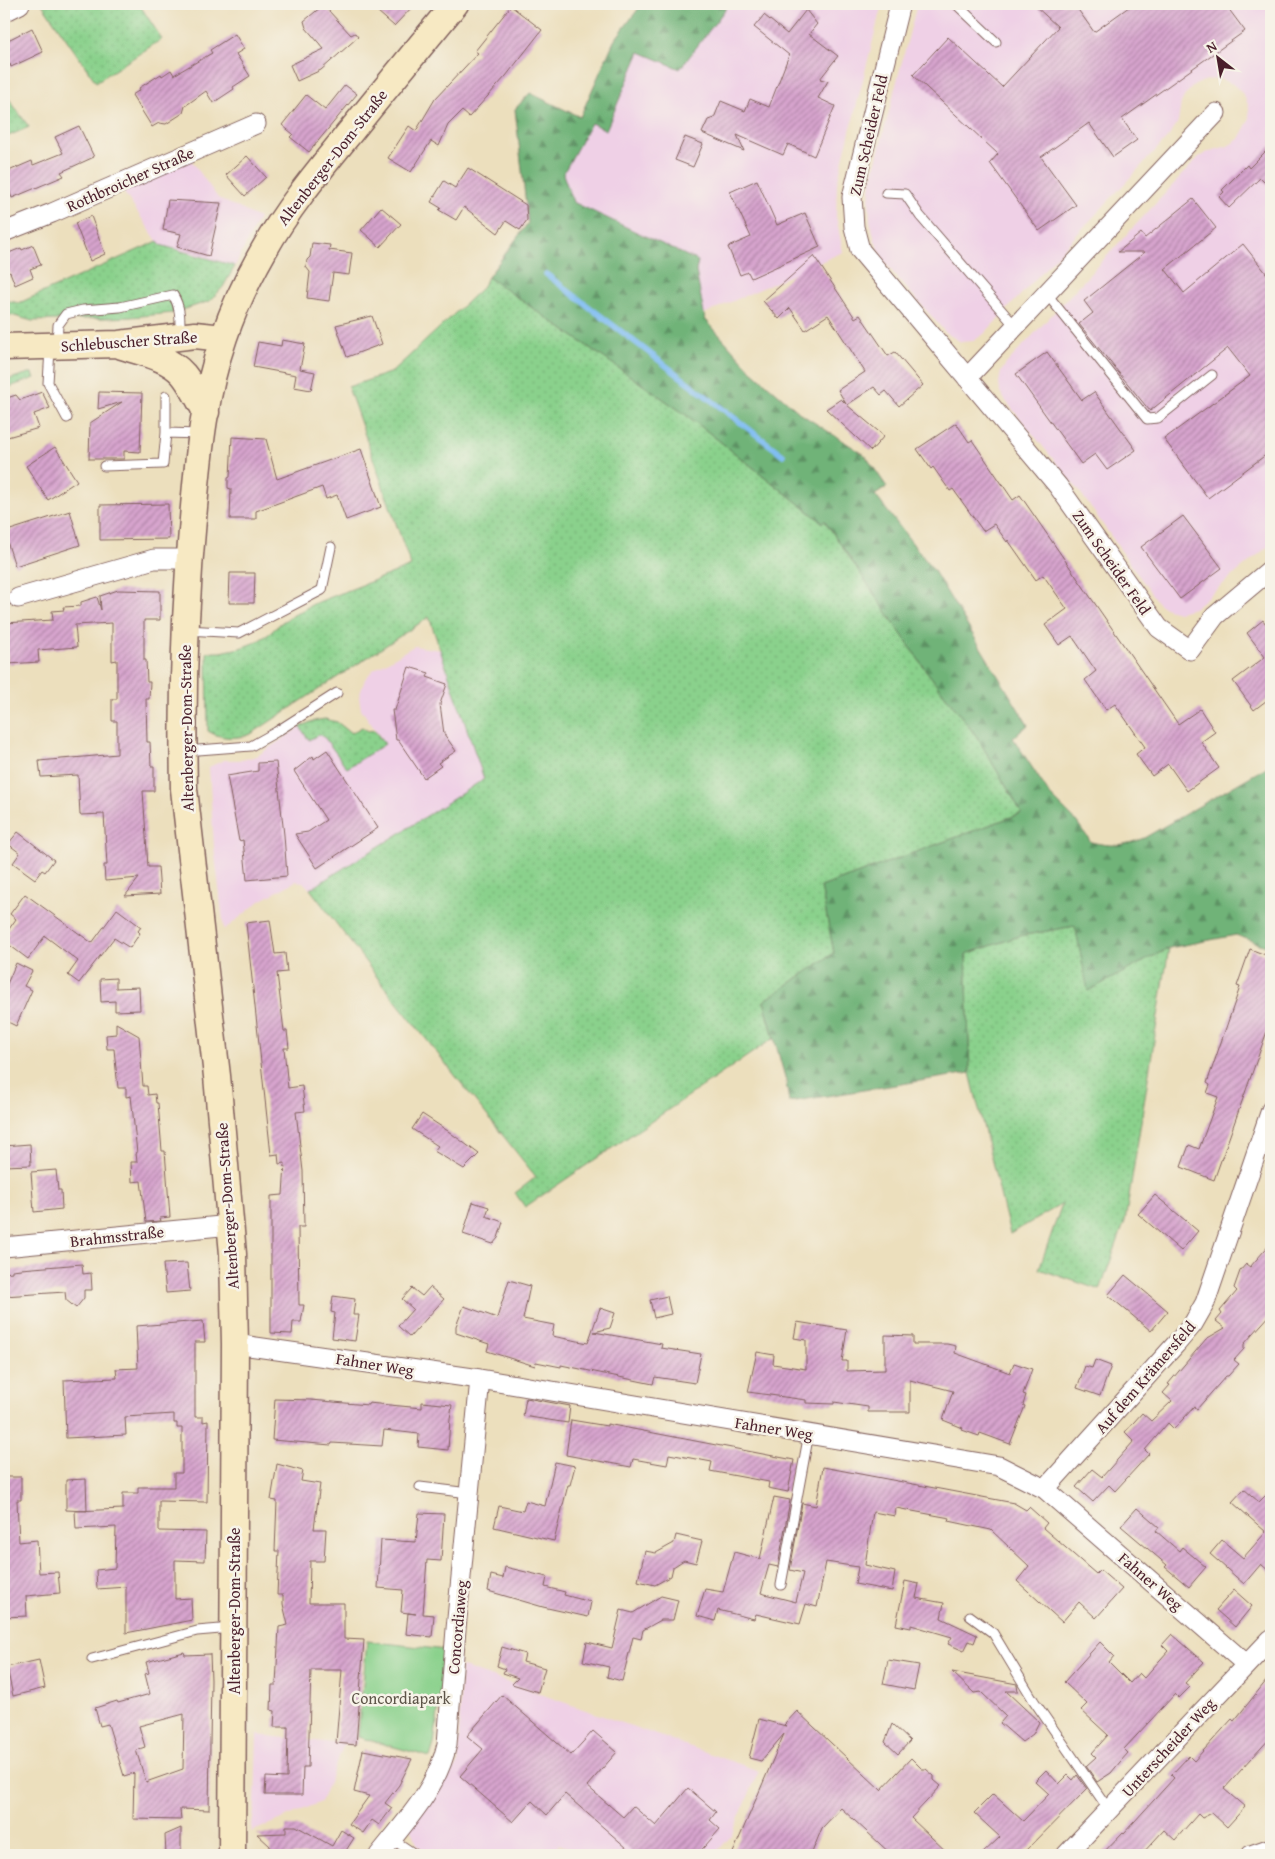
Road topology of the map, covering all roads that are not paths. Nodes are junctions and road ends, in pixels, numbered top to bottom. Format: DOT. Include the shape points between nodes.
graph roads {
  1 [pos="20,4"];
  2 [pos="455,4"];
  3 [pos="900,4"];
  4 [pos="956,4"];
  5 [pos="4,12"];
  6 [pos="996,42"];
  7 [pos="1216,113"];
  8 [pos="256,124"];
  9 [pos="886,193"];
  10 [pos="4,232"];
  11 [pos="1046,293"];
  12 [pos="1015,326"];
  13 [pos="180,336"];
  14 [pos="223,338"];
  15 [pos="119,344"];
  16 [pos="53,346"];
  17 [pos="4,348"];
  18 [pos="1212,375"];
  19 [pos="967,378"];
  20 [pos="166,396"];
  21 [pos="67,418"];
  22 [pos="204,423"];
  23 [pos="166,433"];
  24 [pos="104,466"];
  25 [pos="331,546"];
  26 [pos="189,559"];
  27 [pos="1271,569"];
  28 [pos="18,598"];
  29 [pos="185,630"];
  30 [pos="337,693"];
  31 [pos="183,751"];
  32 [pos="1271,1110"];
  33 [pos="231,1224"];
  34 [pos="4,1247"];
  35 [pos="235,1344"];
  36 [pos="480,1378"];
  37 [pos="808,1433"];
  38 [pos="420,1487"];
  39 [pos="1045,1489"];
  40 [pos="469,1493"];
  41 [pos="781,1585"];
  42 [pos="970,1616"];
  43 [pos="235,1628"];
  44 [pos="1271,1639"];
  45 [pos="92,1659"];
  46 [pos="1246,1664"];
  47 [pos="1110,1810"];
  48 [pos="392,1839"];
  49 [pos="1271,1848"];
  50 [pos="232,1855"];
  51 [pos="379,1855"];
  52 [pos="416,1855"];
  53 [pos="1066,1855"];
  54 [pos="1251,1855"];
  1 -- 5 [label="street"];
  2 -- 14 [label="main road, Altenberger-Dom-Straße" via="292,206 263,252"];
  3 -- 19 [label="street, Zum Scheider Feld" via="852,197 854,227 860,250"];
  4 -- 6 [label="lane"];
  7 -- 11 [label="street"];
  8 -- 10 [label="street, Rothbroicher Straße"];
  9 -- 12 [label="lane" via="905,194 920,216"];
  11 -- 12 [label="street"];
  11 -- 18 [label="lane" via="1147,419 1158,418"];
  12 -- 19 [label="street"];
  13 -- 14 [label="main road, Schlebuscher Straße" via="195,334"];
  13 -- 15 [label="main road, Schlebuscher Straße"];
  13 -- 16 [label="lane" via="181,315 173,295 120,307 66,314 58,325"];
  14 -- 22 [label="main road, Altenberger-Dom-Straße"];
  15 -- 16 [label="main road, Schlebuscher Straße"];
  15 -- 22 [label="main road" via="176,368 188,380"];
  16 -- 17 [label="main road, Schlebuscher Straße"];
  16 -- 21 [label="lane" via="48,383"];
  19 -- 27 [label="street, Zum Scheider Feld" via="1058,486 1158,628 1190,650 1215,616"];
  20 -- 23 [label="lane"];
  22 -- 23 [label="lane"];
  22 -- 26 [label="main road, Altenberger-Dom-Straße"];
  23 -- 24 [label="lane" via="163,464"];
  25 -- 29 [label="lane" via="322,590 239,633"];
  26 -- 28 [label="street" via="154,559"];
  26 -- 29 [label="main road, Altenberger-Dom-Straße"];
  29 -- 31 [label="main road, Altenberger-Dom-Straße"];
  30 -- 31 [label="lane" via="251,746"];
  31 -- 33 [label="main road, Altenberger-Dom-Straße" via="185,798"];
  32 -- 39 [label="street, Auf dem Krämersfeld" via="1205,1302 1193,1324"];
  33 -- 34 [label="street, Brahmsstraße"];
  33 -- 35 [label="main road, Altenberger-Dom-Straße"];
  35 -- 36 [label="street, Fahner Weg"];
  35 -- 43 [label="main road, Altenberger-Dom-Straße"];
  36 -- 37 [label="street, Fahner Weg"];
  36 -- 40 [label="street, Concordiaweg"];
  37 -- 39 [label="street, Fahner Weg" via="1000,1466"];
  37 -- 41 [label="lane"];
  38 -- 40 [label="lane"];
  39 -- 46 [label="street, Fahner Weg"];
  40 -- 48 [label="street, Concordiaweg" via="443,1762 423,1797"];
  42 -- 47 [label="lane" via="993,1633 1034,1702"];
  43 -- 45 [label="lane" via="197,1631"];
  43 -- 50 [label="main road, Altenberger-Dom-Straße"];
  44 -- 46 [label="street, Unterscheider Weg"];
  46 -- 47 [label="street, Unterscheider Weg"];
  47 -- 53 [label="street, Unterscheider Weg"];
  48 -- 51 [label="street, Concordiaweg"];
  48 -- 52 [label="lane"];
  49 -- 54 [label="street"];
}
